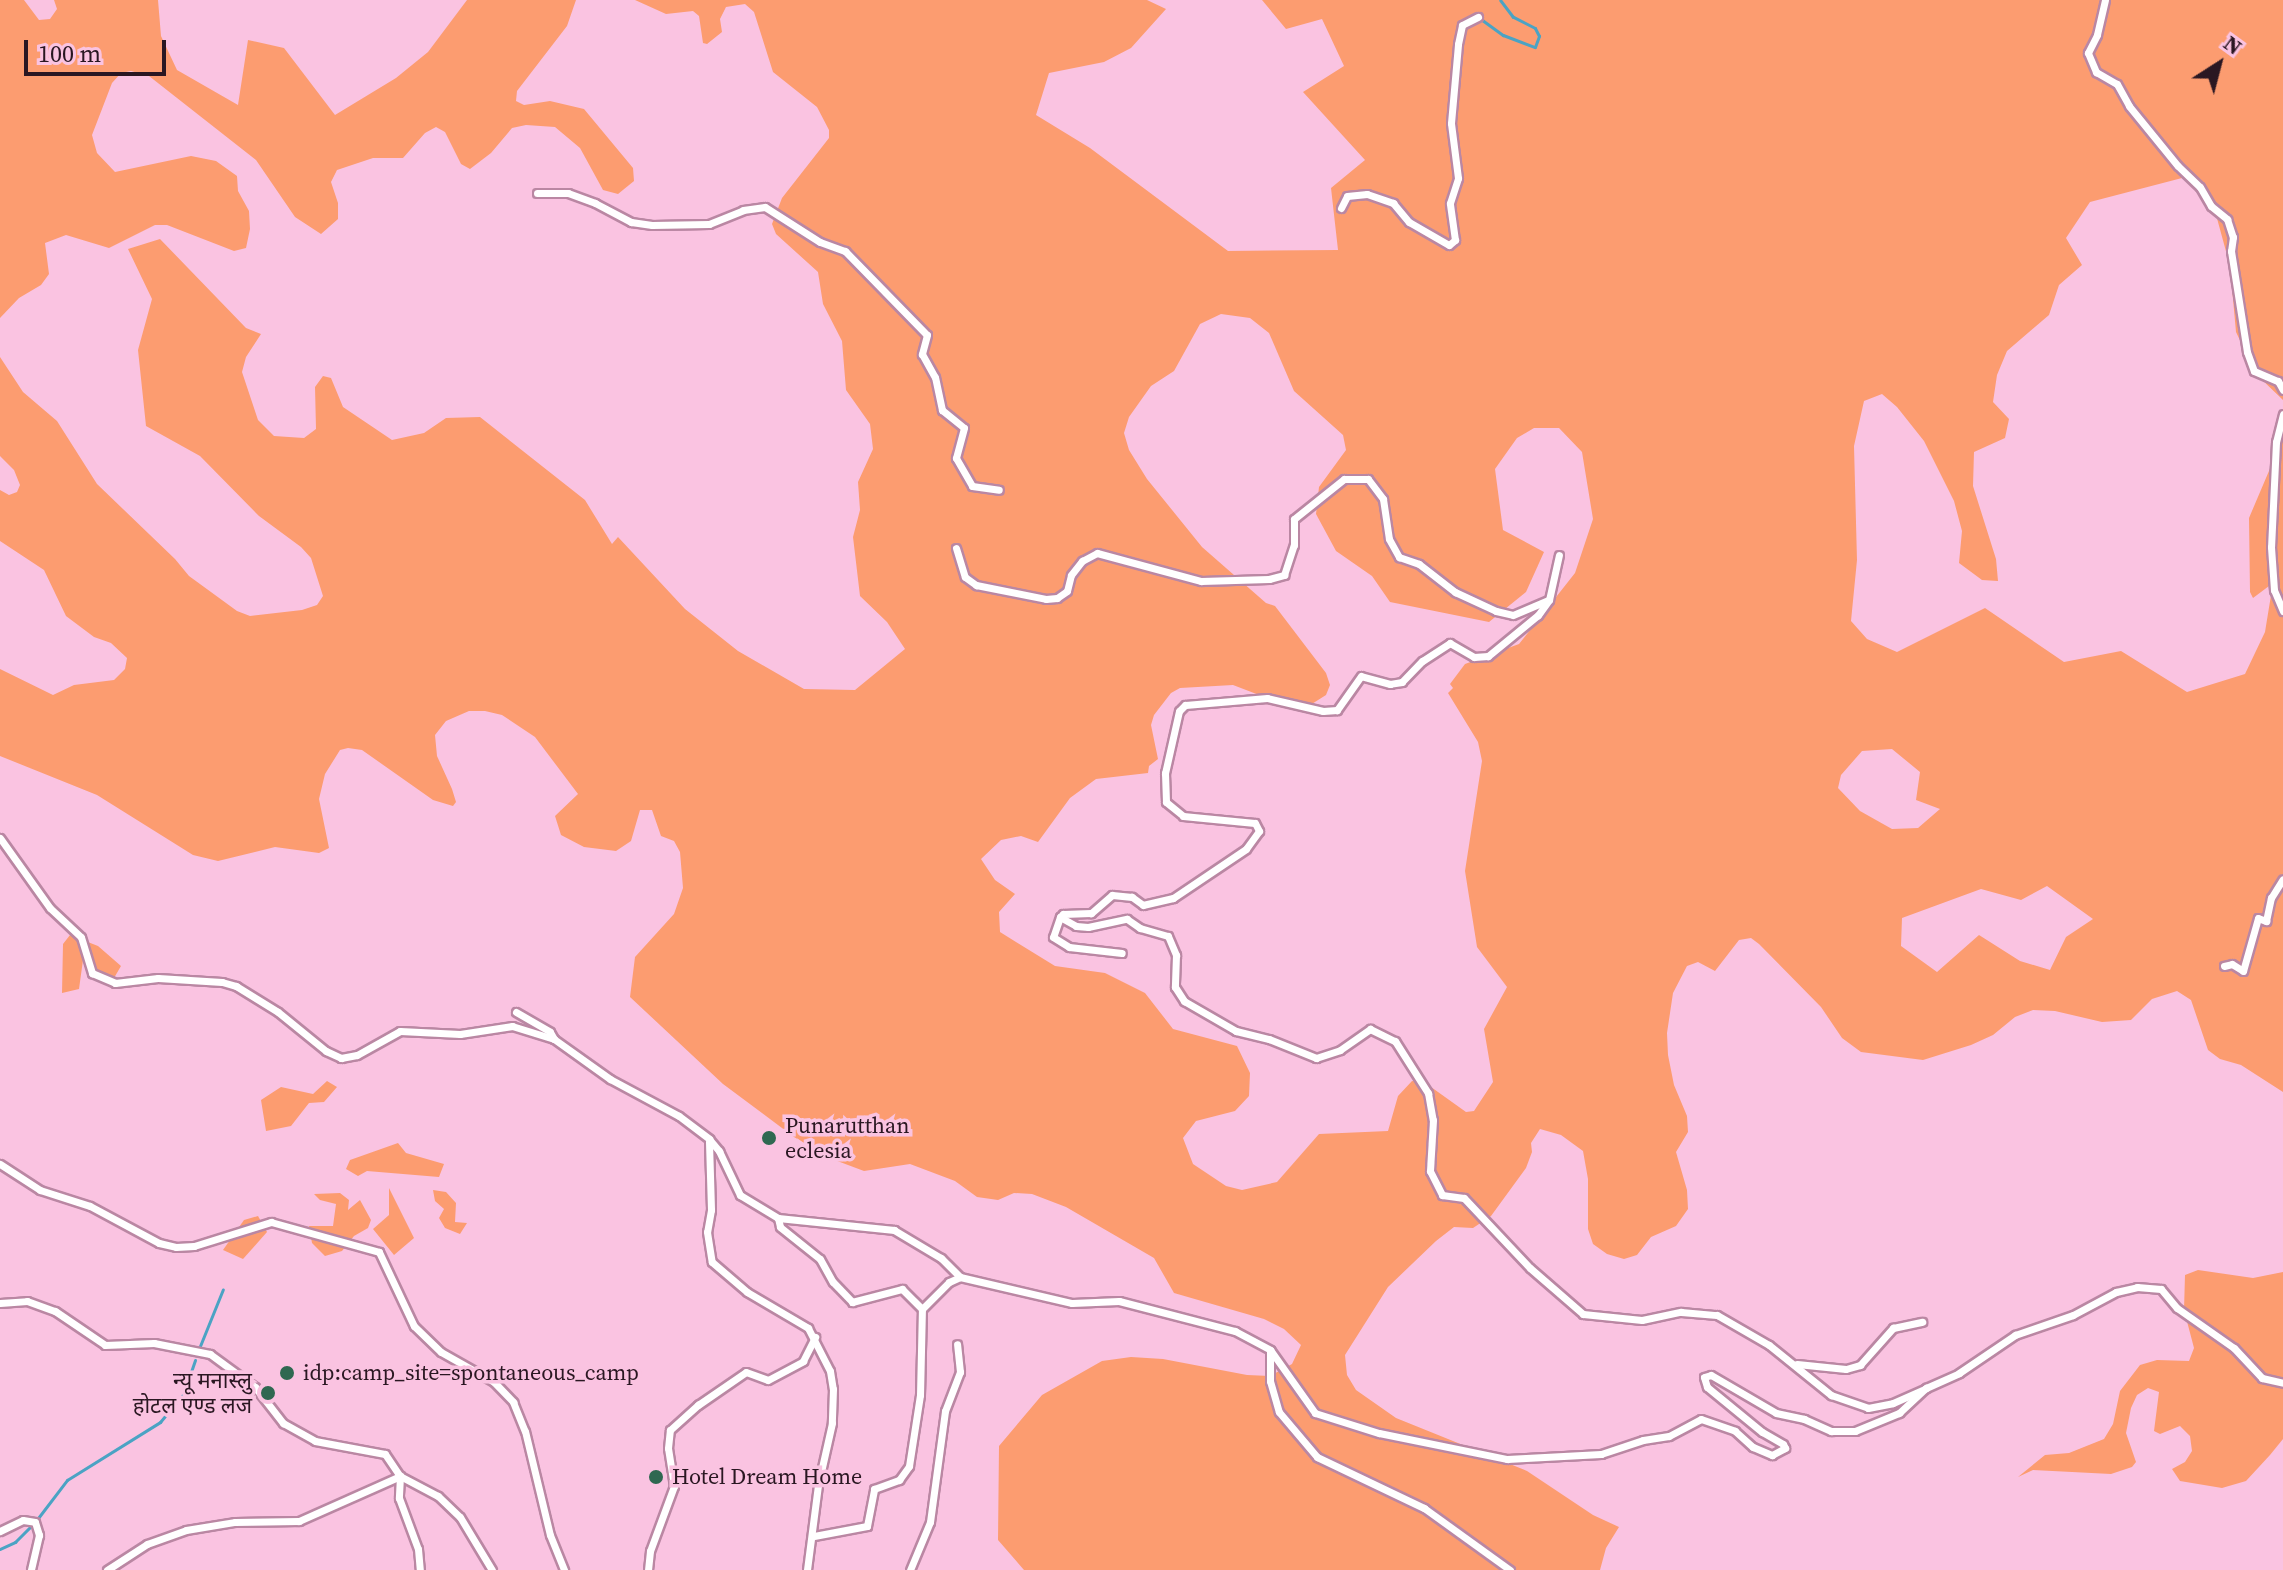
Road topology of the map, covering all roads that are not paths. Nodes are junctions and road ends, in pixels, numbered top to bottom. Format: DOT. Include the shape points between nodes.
graph roads {
  1 [pos="2105,0"];
  2 [pos="1478,17"];
  3 [pos="537,193"];
  4 [pos="1341,208"];
  5 [pos="2283,390"];
  6 [pos="2283,414"];
  7 [pos="999,490"];
  8 [pos="956,548"];
  9 [pos="1559,555"];
  10 [pos="1549,600"];
  11 [pos="2283,611"];
  12 [pos="0,838"];
  13 [pos="2283,879"];
  14 [pos="1060,917"];
  15 [pos="1122,953"];
  16 [pos="2224,966"];
  17 [pos="516,1012"];
  18 [pos="554,1039"];
  19 [pos="709,1139"];
  20 [pos="0,1164"];
  21 [pos="778,1218"];
  22 [pos="960,1277"];
  23 [pos="0,1303"];
  24 [pos="922,1309"];
  25 [pos="1922,1322"];
  26 [pos="815,1337"];
  27 [pos="957,1344"];
  28 [pos="1270,1350"];
  29 [pos="1791,1362"];
  30 [pos="2283,1383"];
  31 [pos="1926,1388"];
  32 [pos="400,1476"];
  33 [pos="0,1531"];
  34 [pos="814,1536"];
  35 [pos="31,1570"];
  36 [pos="107,1570"];
  37 [pos="420,1570"];
  38 [pos="492,1570"];
  39 [pos="564,1570"];
  40 [pos="648,1570"];
  41 [pos="807,1570"];
  42 [pos="910,1570"];
  43 [pos="1510,1570"];
  1 -- 5 [label="street" via="2088,53 2096,72 2117,84 2129,106 2227,219 2247,352 2254,371 2278,381"];
  2 -- 4 [label="street" via="1462,25 1458,44 1451,123 1458,178 1450,203 1455,240 1449,245 1409,222 1393,203 1367,194 1347,196"];
  3 -- 7 [label="street" via="568,193 631,222 652,225 709,224 765,207 820,242 845,251 927,335 922,354 935,377 942,410 964,428 956,458 972,486"];
  6 -- 11 [label="street" via="2276,442 2271,547 2274,590"];
  8 -- 10 [label="street" via="965,577 976,585 1046,599 1067,591 1082,561 1097,553 1201,581 1269,579 1284,575 1294,545 1294,519 1344,479 1368,479 1383,499 1389,539 1399,557 1496,611 1513,615"];
  9 -- 10 [label="street"];
  10 -- 14 [label="street" via="1488,656 1474,657 1450,643 1402,682 1361,676 1337,710 1267,698 1185,705 1179,711 1165,773 1166,802 1183,816 1255,823 1259,831 1246,849 1173,898 1143,905 1132,897 1112,895 1091,913"];
  12 -- 18 [label="street" via="50,908 81,937 92,973 115,983 158,978 222,982 278,1012 341,1058 400,1031 460,1034 512,1026"];
  13 -- 16 [label="street" via="2266,921 2258,918 2243,971"];
  14 -- 15 [label="street" via="1053,937 1069,947"];
  14 -- 29 [label="street" via="1088,927 1127,919 1168,936 1176,955 1175,987 1184,1001 1236,1031 1316,1058 1340,1050 1370,1029 1395,1041 1428,1093 1433,1120 1430,1171 1442,1195 1464,1198 1530,1268 1583,1314 1642,1320 1681,1312 1717,1315"];
  17 -- 18 [label="street"];
  18 -- 19 [label="street"];
  19 -- 21 [label="street" via="740,1195"];
  19 -- 26 [label="street" via="707,1232 712,1262"];
  20 -- 39 [label="street" via="40,1190 90,1206 176,1247 271,1222 379,1252 414,1326 441,1352 494,1382 513,1402"];
  21 -- 22 [label="street" via="894,1230 941,1258"];
  21 -- 24 [label="street" via="780,1227 820,1259 852,1302 902,1289"];
  22 -- 24 [label="street"];
  22 -- 28 [label="street" via="1072,1303 1119,1301 1145,1307 1219,1325"];
  23 -- 32 [label="street" via="27,1301 55,1311 105,1345 154,1343 210,1354 255,1387 283,1423 315,1441 385,1454"];
  24 -- 34 [label="street" via="920,1395 909,1466 899,1480 874,1489 867,1526"];
  25 -- 29 [label="street" via="1893,1328 1860,1365 1846,1369"];
  26 -- 34 [label="street" via="833,1389"];
  26 -- 40 [label="street" via="803,1361 768,1380 746,1372 670,1430 674,1486"];
  27 -- 42 [label="street" via="960,1372 945,1411 930,1522"];
  28 -- 31 [label="street" via="1315,1413 1379,1433 1507,1459 1601,1454 1669,1436 1701,1419 1735,1431 1772,1455 1785,1448 1707,1387 1704,1377 1711,1375 1776,1413 1831,1431 1879,1423"];
  28 -- 43 [label="street" via="1270,1381 1279,1412 1317,1457 1424,1508"];
  29 -- 31 [label="street" via="1831,1395 1868,1408"];
  30 -- 31 [label="street" via="2262,1378 2161,1289 2137,1287 2032,1327"];
  32 -- 36 [label="street" via="299,1521 235,1522 186,1530 147,1544"];
  32 -- 37 [label="street" via="399,1498"];
  32 -- 38 [label="street" via="438,1496 460,1517"];
  33 -- 35 [label="street" via="23,1520 35,1522 39,1535"];
  34 -- 41 [label="street"];
}
